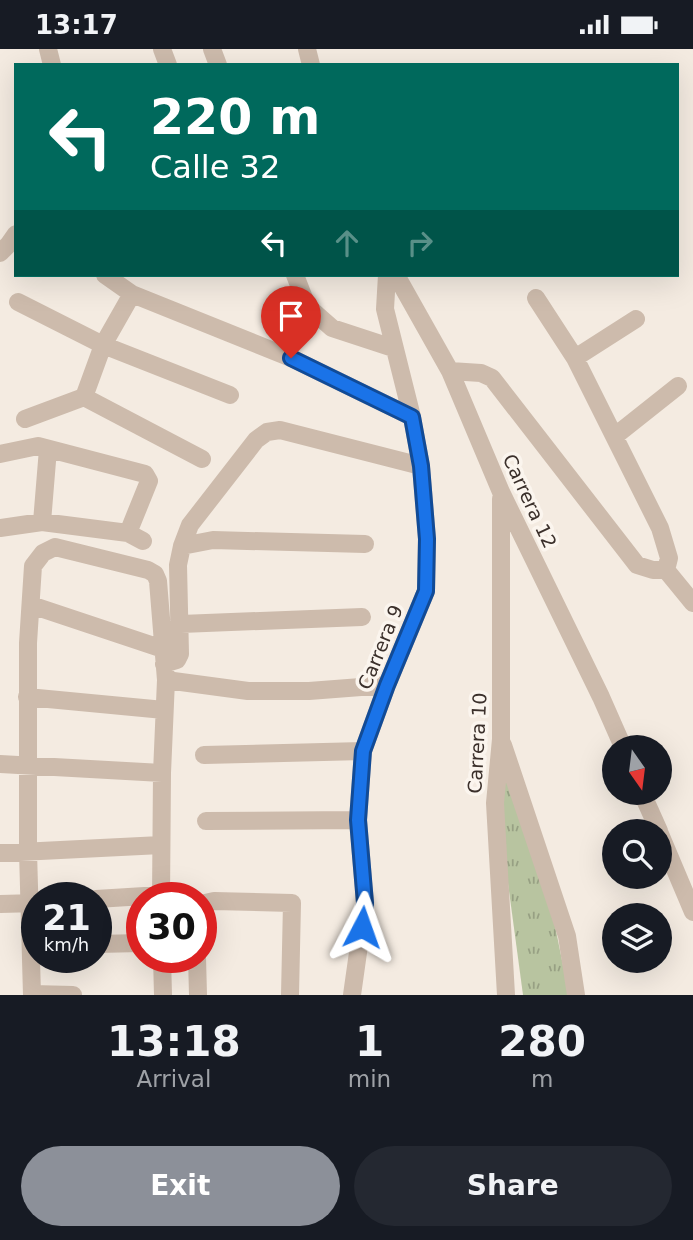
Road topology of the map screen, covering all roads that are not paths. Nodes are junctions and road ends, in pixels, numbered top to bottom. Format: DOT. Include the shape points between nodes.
graph roads {
  1 [pos="14,237"];
  2 [pos="0,253"];
  3 [pos="108,277"];
  4 [pos="296,277"];
  5 [pos="387,277"];
  6 [pos="397,277"];
  7 [pos="132,294"];
  8 [pos="536,297"];
  9 [pos="18,302"];
  10 [pos="636,319"];
  11 [pos="103,345"];
  12 [pos="393,348"];
  13 [pos="575,358"];
  14 [pos="450,371"];
  15 [pos="678,386"];
  16 [pos="230,395"];
  17 [pos="84,397"];
  18 [pos="412,417"];
  19 [pos="25,419"];
  20 [pos="615,436"];
  21 [pos="48,449"];
  22 [pos="0,454"];
  23 [pos="202,459"];
  24 [pos="421,466"];
  25 [pos="501,492"];
  26 [pos="42,522"];
  27 [pos="0,528"];
  28 [pos="365,544"];
  29 [pos="182,546"];
  30 [pos="666,570"];
  31 [pos="693,603"];
  32 [pos="31,605"];
  33 [pos="362,617"];
  34 [pos="180,624"];
  35 [pos="164,665"];
  36 [pos="387,685"];
  37 [pos="27,697"];
  38 [pos="164,710"];
  39 [pos="618,735"];
  40 [pos="501,739"];
  41 [pos="363,751"];
  42 [pos="204,755"];
  43 [pos="0,764"];
  44 [pos="29,766"];
  45 [pos="162,773"];
  46 [pos="358,820"];
  47 [pos="206,821"];
  48 [pos="161,845"];
  49 [pos="28,851"];
  50 [pos="0,853"];
  51 [pos="672,863"];
  52 [pos="32,882"];
  53 [pos="161,882"];
  54 [pos="21,903"];
  55 [pos="0,904"];
  56 [pos="217,905"];
  57 [pos="693,912"];
  58 [pos="32,973"];
  59 [pos="162,973"];
  60 [pos="197,973"];
  61 [pos="32,995"];
  62 [pos="73,995"];
  63 [pos="163,995"];
  64 [pos="198,995"];
  65 [pos="290,995"];
  66 [pos="352,995"];
  67 [pos="506,995"];
  68 [pos="576,995"];
  1 -- 2 [label="street"];
  3 -- 7 [label="street"];
  4 -- 12 [label="street" via="307,306 332,328"];
  5 -- 12 [label="street, Carrera 9" via="385,309"];
  6 -- 14 [label="street, Carrera 12"];
  7 -- 11 [label="street"];
  7 -- 18 [label="street" via="291,358"];
  8 -- 13 [label="street"];
  9 -- 11 [label="street"];
  10 -- 13 [label="street"];
  11 -- 16 [label="street"];
  11 -- 17 [label="street"];
  12 -- 18 [label="street, Carrera 9"];
  13 -- 20 [label="street"];
  14 -- 25 [label="street, Carrera 12"];
  14 -- 30 [label="street" via="492,378 637,565"];
  15 -- 20 [label="street"];
  17 -- 19 [label="street"];
  17 -- 23 [label="street"];
  18 -- 24 [label="street, Carrera 9"];
  20 -- 30 [label="street" via="660,528 668,558"];
  21 -- 22 [label="street" via="31,446"];
  21 -- 26 [label="street"];
  21 -- 26 [label="street" via="149,477 136,537"];
  24 -- 29 [label="street" via="280,430 267,432 190,525"];
  24 -- 36 [label="street, Carrera 9" via="426,591"];
  25 -- 39 [label="street, Carrera 12"];
  25 -- 40 [label="street, Carrera 10"];
  26 -- 27 [label="street"];
  28 -- 29 [label="street" via="213,540"];
  29 -- 34 [label="street" via="178,565"];
  30 -- 31 [label="street"];
  32 -- 35 [label="street"];
  32 -- 35 [label="street" via="33,566 55,547 148,570 158,581"];
  32 -- 37 [label="street"];
  33 -- 34 [label="street"];
  34 -- 35 [label="street" via="180,654"];
  35 -- 36 [label="street" via="247,691"];
  35 -- 38 [label="street"];
  36 -- 41 [label="street, Carrera 9"];
  37 -- 38 [label="street"];
  37 -- 44 [label="street"];
  38 -- 45 [label="street"];
  40 -- 67 [label="street, Carrera 10" via="495,803"];
  40 -- 68 [label="street" via="567,936"];
  41 -- 42 [label="street"];
  41 -- 46 [label="street, Carrera 9"];
  43 -- 44 [label="street"];
  44 -- 45 [label="street"];
  44 -- 49 [label="street"];
  45 -- 48 [label="street"];
  46 -- 47 [label="street"];
  46 -- 66 [label="street, Carrera 9" via="365,903"];
  48 -- 49 [label="street"];
  48 -- 53 [label="street"];
  49 -- 50 [label="street"];
  49 -- 52 [label="street"];
  51 -- 57 [label="street"];
  54 -- 55 [label="street"];
  56 -- 65 [label="street" via="292,903"];
  58 -- 61 [label="street"];
  59 -- 63 [label="street"];
  60 -- 64 [label="street"];
  61 -- 62 [label="street"];
}
